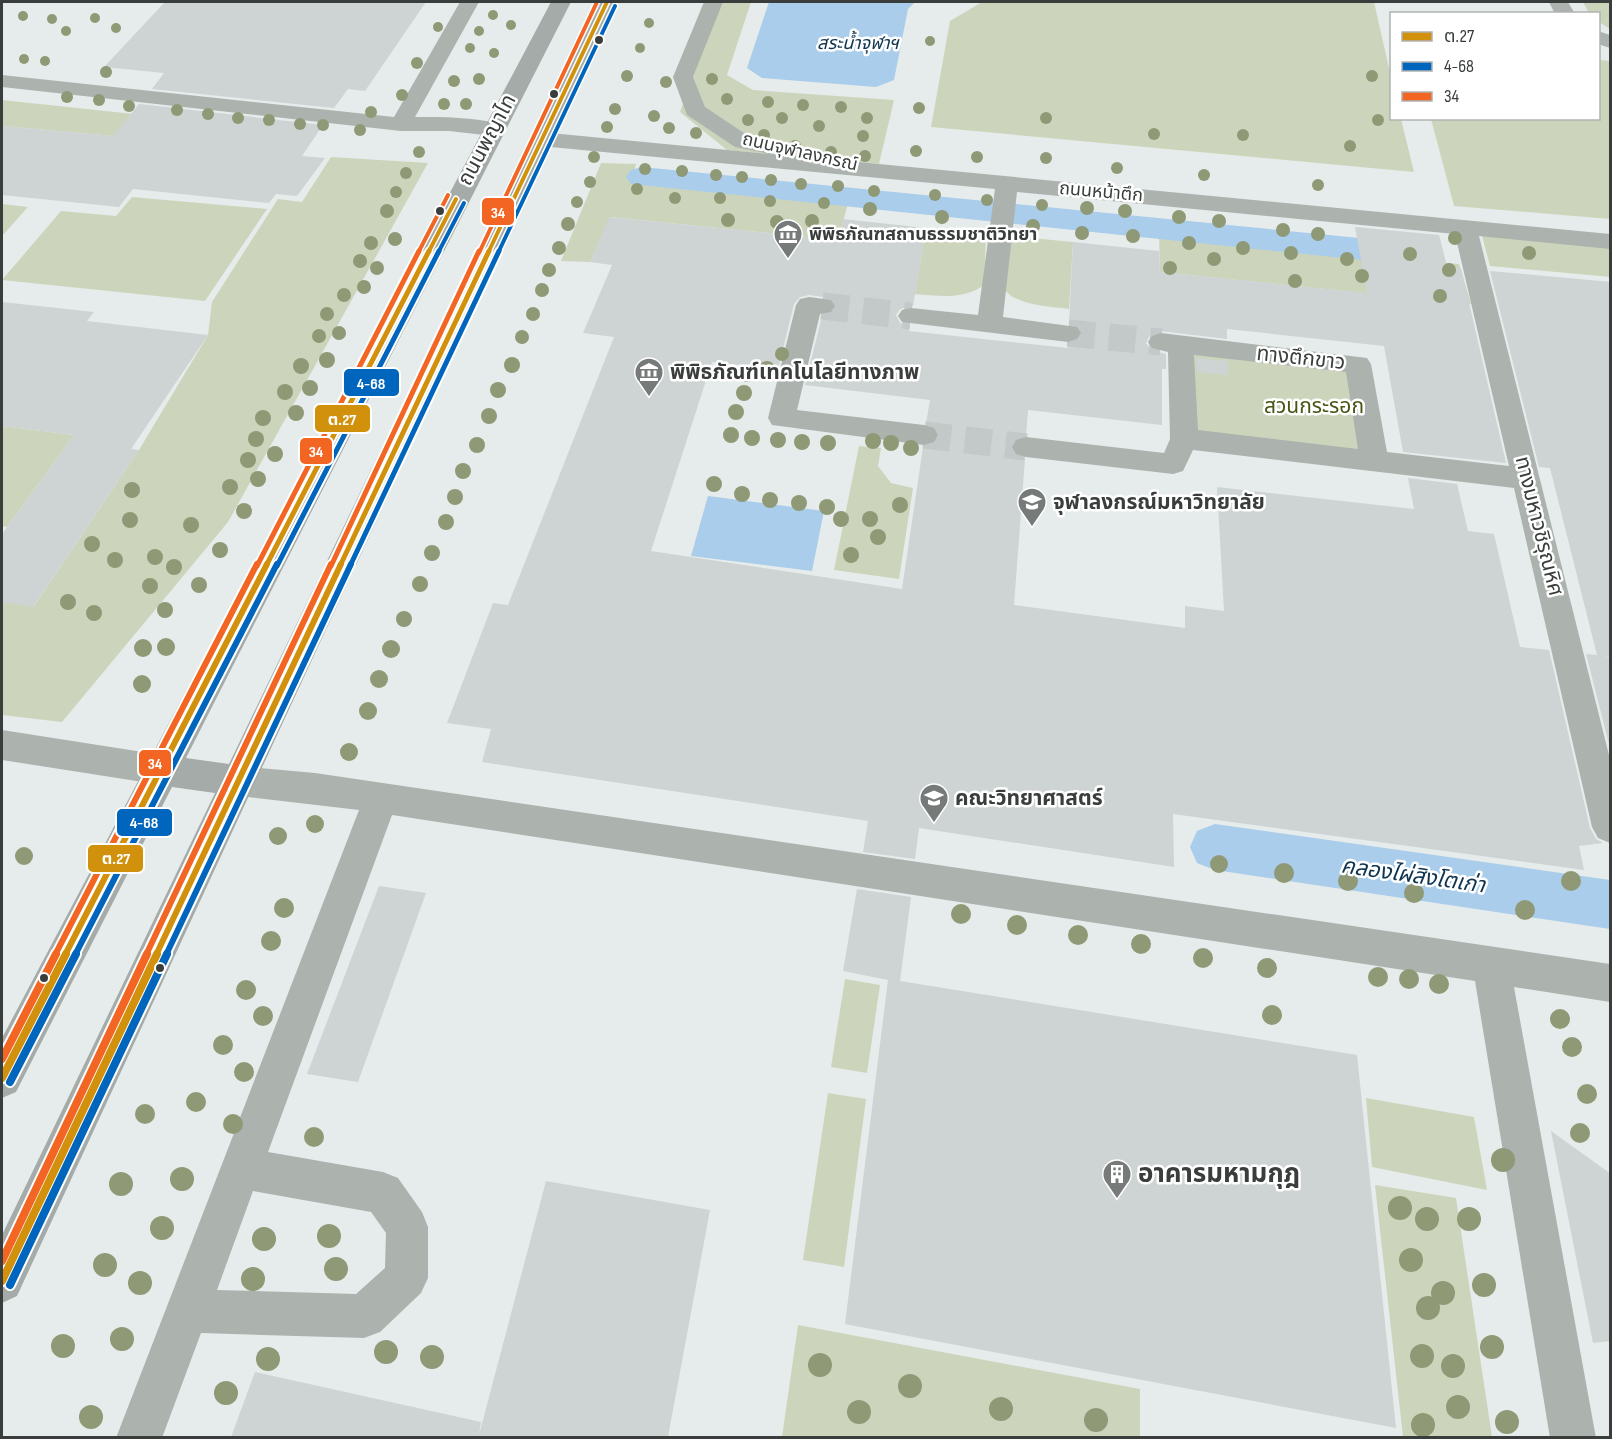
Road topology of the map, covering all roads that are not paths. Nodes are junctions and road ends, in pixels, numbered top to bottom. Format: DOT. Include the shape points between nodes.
graph roads {
  1 [pos="469,2"];
  2 [pos="561,2"];
  3 [pos="607,2"];
  4 [pos="714,2"];
  5 [pos="2,81"];
  6 [pos="401,124"];
  7 [pos="493,129"];
  8 [pos="540,139"];
  9 [pos="886,171"];
  10 [pos="1004,204"];
  11 [pos="1465,227"];
  12 [pos="1611,240"];
  13 [pos="822,306"];
  14 [pos="912,316"];
  15 [pos="989,325"];
  16 [pos="1068,333"];
  17 [pos="924,435"];
  18 [pos="1184,439"];
  19 [pos="1026,447"];
  20 [pos="1374,461"];
  21 [pos="1528,479"];
  22 [pos="2,745"];
  23 [pos="162,770"];
  24 [pos="239,781"];
  25 [pos="363,795"];
  26 [pos="1611,827"];
  27 [pos="1491,966"];
  28 [pos="1611,983"];
  29 [pos="2,1078"];
  30 [pos="240,1168"];
  31 [pos="2,1281"];
  32 [pos="187,1311"];
  33 [pos="139,1437"];
  34 [pos="1572,1437"];
  1 -- 6 [label="street"];
  2 -- 7 [label="main road, ถนนพญาไท"];
  3 -- 8 [label="main road"];
  4 -- 9 [label="street, ถนนจุฬาลงกรณ์" via="683,76 695,110 742,142"];
  5 -- 6 [label="street"];
  6 -- 7 [label="street"];
  7 -- 23 [label="main road, ถนนพญาไท"];
  8 -- 9 [label="street, ถนนหน้าตึก"];
  8 -- 24 [label="main road"];
  9 -- 10 [label="street, ถนนหน้าตึก"];
  10 -- 11 [label="street, ถนนหน้าตึก"];
  10 -- 15 [label="street"];
  11 -- 12 [label="street, ถนนหน้าตึก"];
  11 -- 21 [label="street, ทางมหาวชิรุณหิศ"];
  13 -- 17 [label="street" via="809,305 782,418"];
  14 -- 15 [label="street"];
  15 -- 16 [label="street"];
  18 -- 19 [label="street" via="1173,464"];
  18 -- 20 [label="street"];
  18 -- 20 [label="street, ทางตึกขาว" via="1171,343 1359,364"];
  20 -- 21 [label="street"];
  21 -- 26 [label="street, ทางมหาวชิรุณหิศ"];
  22 -- 23 [label="street"];
  23 -- 24 [label="main road"];
  23 -- 29 [label="main road, ถนนพญาไท"];
  24 -- 25 [label="street"];
  24 -- 31 [label="main road"];
  25 -- 27 [label="street"];
  25 -- 30 [label="street"];
  27 -- 28 [label="street"];
  27 -- 34 [label="street"];
  30 -- 32 [label="street"];
  30 -- 32 [label="street" via="383,1194 407,1227 406,1278 364,1316"];
  32 -- 33 [label="street"];
}
